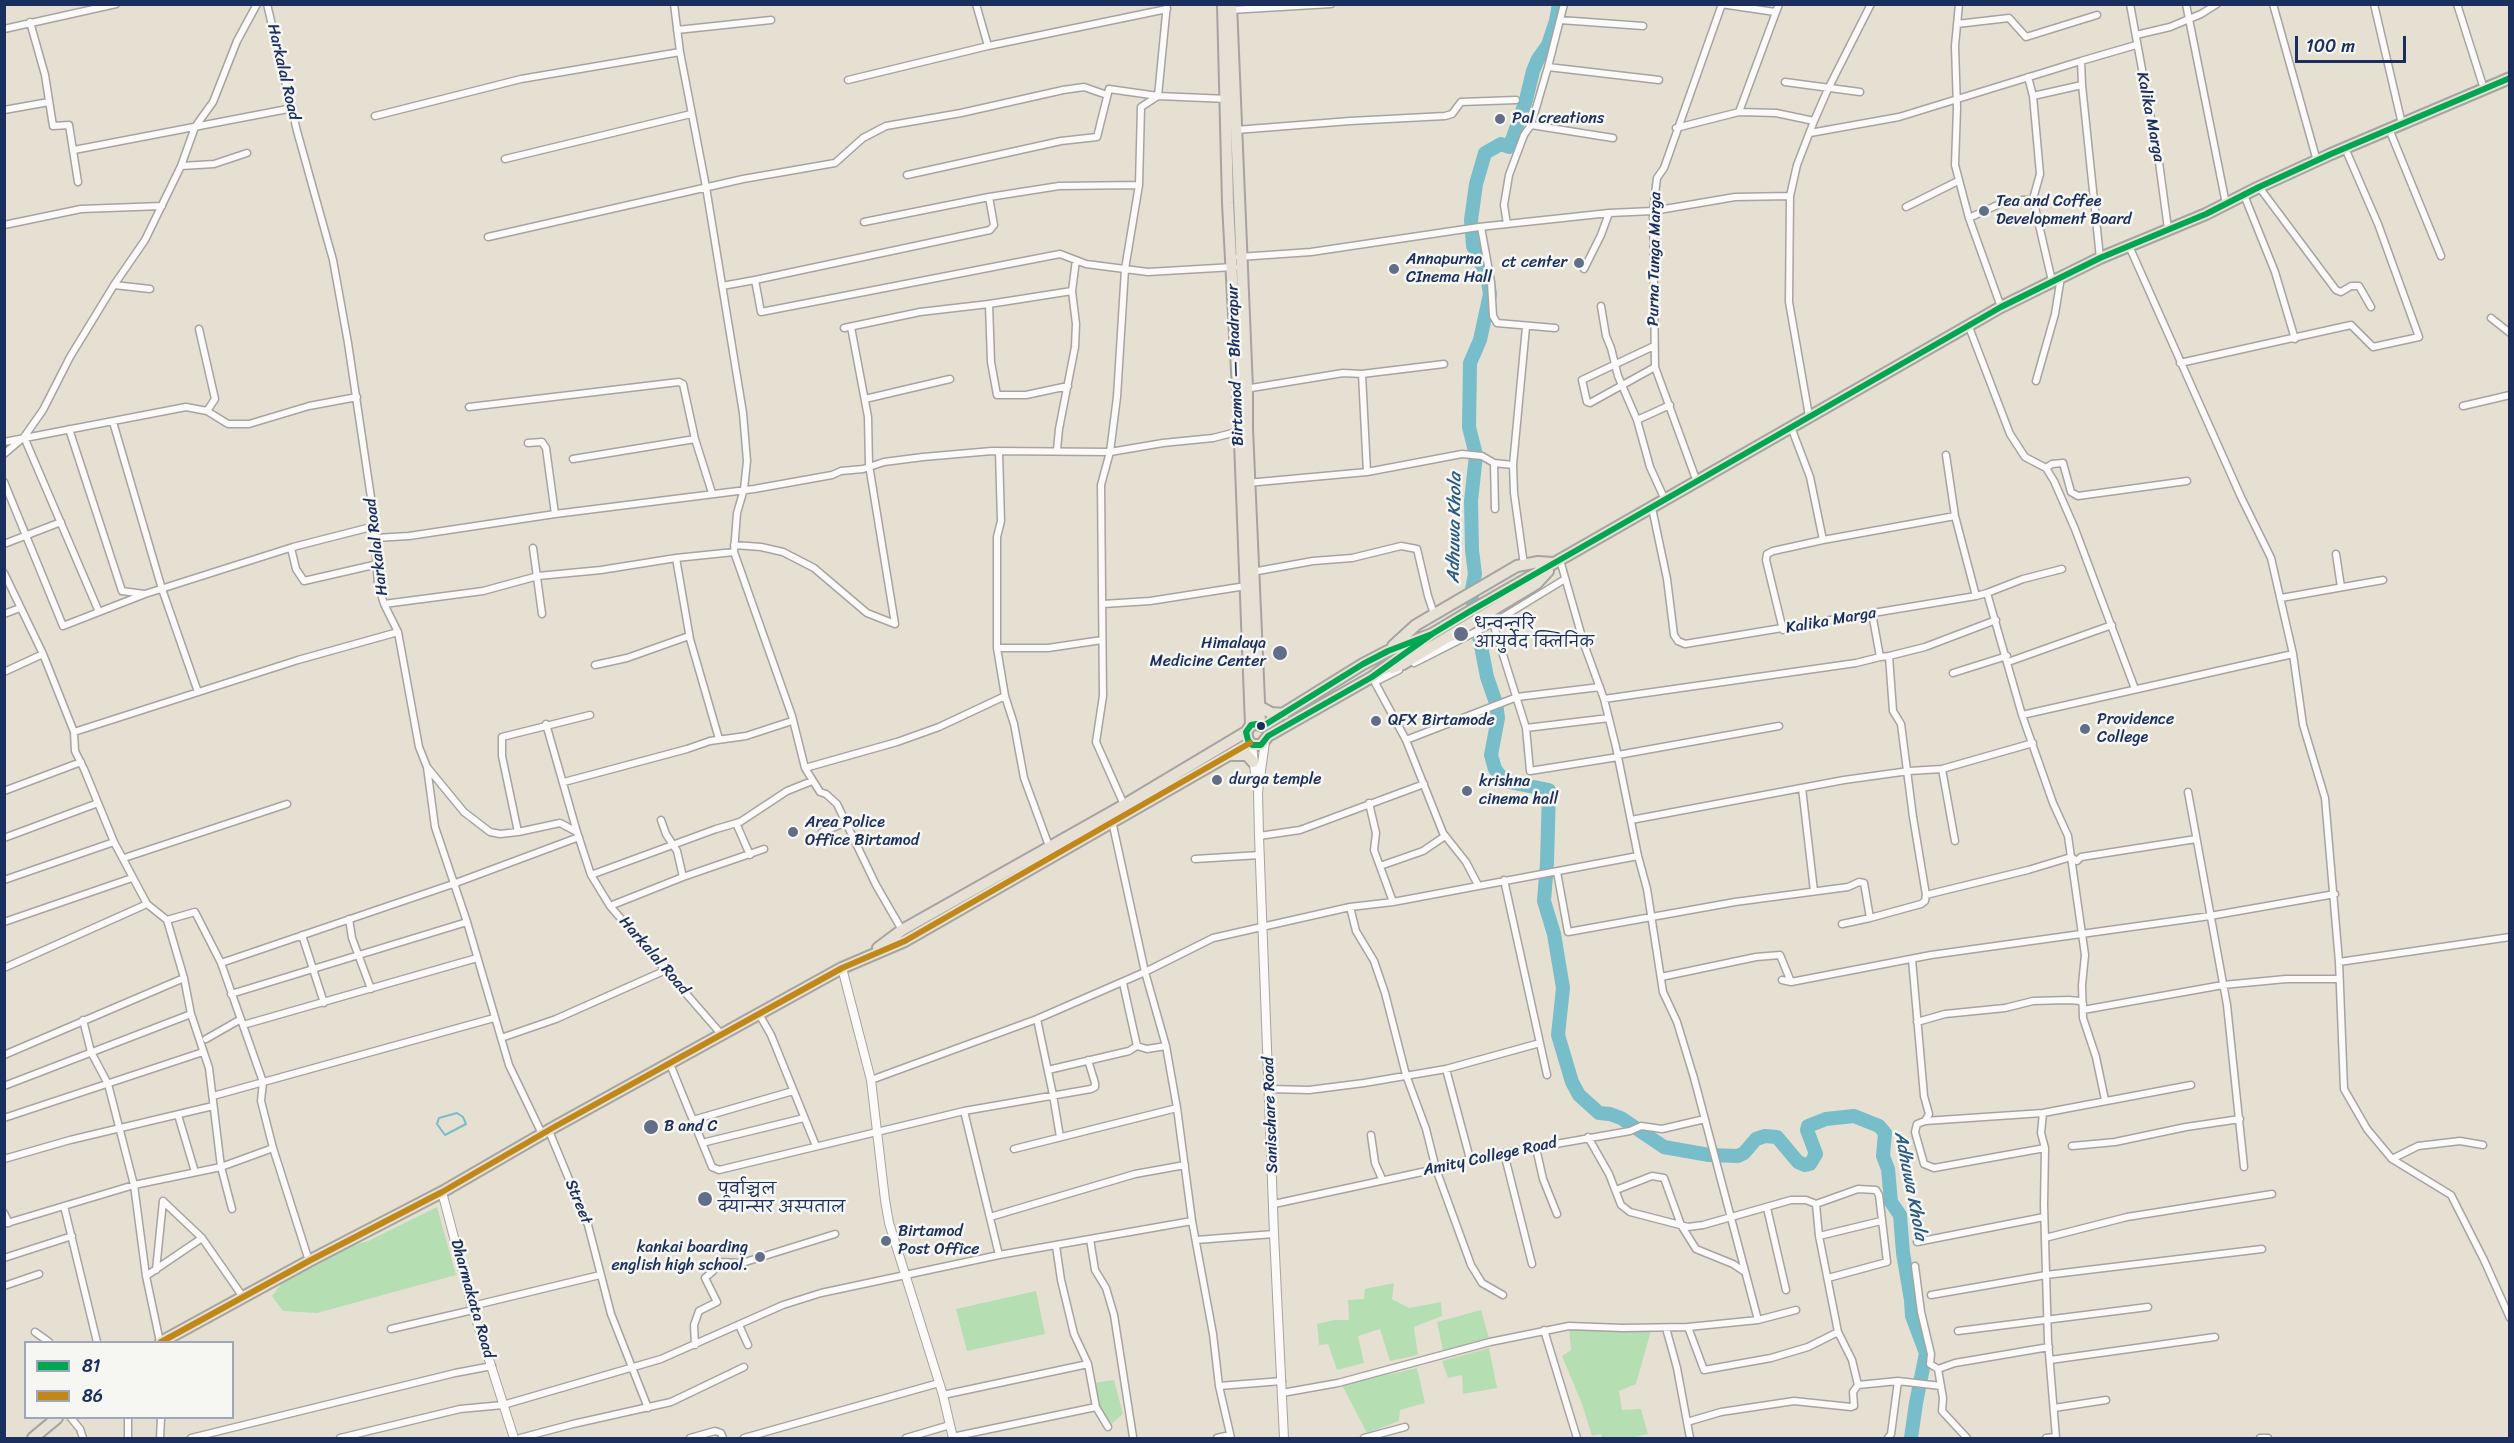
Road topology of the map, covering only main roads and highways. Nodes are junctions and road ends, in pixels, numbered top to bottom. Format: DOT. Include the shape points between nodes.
graph roads {
  1 [pos="1227,7"];
  2 [pos="2510,78"];
  3 [pos="1231,99"];
  4 [pos="1237,262"];
  5 [pos="1243,389"];
  6 [pos="1245,483"];
  7 [pos="1555,562"];
  8 [pos="1250,572"];
  9 [pos="1488,607"];
  10 [pos="1432,634"];
  11 [pos="1388,651"];
  12 [pos="1383,670"];
  13 [pos="1260,707"];
  14 [pos="1284,714"];
  15 [pos="1259,731"];
  16 [pos="1229,756"];
  17 [pos="1252,762"];
  18 [pos="1126,809"];
  19 [pos="1112,817"];
  20 [pos="863,958"];
  21 [pos="163,1341"];
  22 [pos="56,1419"];
  23 [pos="35,1438"];
  1 -- 3 [label="main road, Birtamod — Bhadrapur"];
  2 -- 7 [label="main road" via="2100,258 2001,307"];
  3 -- 4 [label="main road, Birtamod — Bhadrapur" via="1236,130"];
  3 -- 4 [label="main road, Birtamod — Bhadrapur" via="1225,130"];
  4 -- 5 [label="main road, Birtamod — Bhadrapur"];
  5 -- 6 [label="main road, Birtamod — Bhadrapur"];
  5 -- 6 [label="main road, Birtamod — Bhadrapur" via="1240,431"];
  6 -- 8 [label="main road, Birtamod — Bhadrapur"];
  7 -- 9 [label="main road"];
  7 -- 11 [label="main road" via="1517,566 1416,625"];
  8 -- 13 [label="main road, Birtamod — Bhadrapur"];
  8 -- 15 [label="main road, Birtamod — Bhadrapur" via="1246,586"];
  9 -- 10 [label="main road" via="1467,613"];
  9 -- 12 [label="main road" via="1456,633 1403,664"];
  10 -- 11 [label="main road"];
  10 -- 12 [label="main road"];
  11 -- 14 [label="main road"];
  12 -- 15 [label="main road" via="1374,680"];
  13 -- 14 [label="main road"];
  13 -- 15 [label="main road, Birtamod — Bhadrapur"];
  14 -- 15 [label="main road"];
  15 -- 16 [label="main road" via="1251,744"];
  15 -- 18 [label="main road"];
  16 -- 17 [label="main road" via="1246,755"];
  16 -- 18 [label="main road"];
  18 -- 19 [label="main road"];
  19 -- 20 [label="main road" via="905,941"];
  19 -- 20 [label="main road" via="1049,846 902,930"];
  20 -- 21 [label="main road" via="442,1192"];
  22 -- 23 [label="main road"];
}
